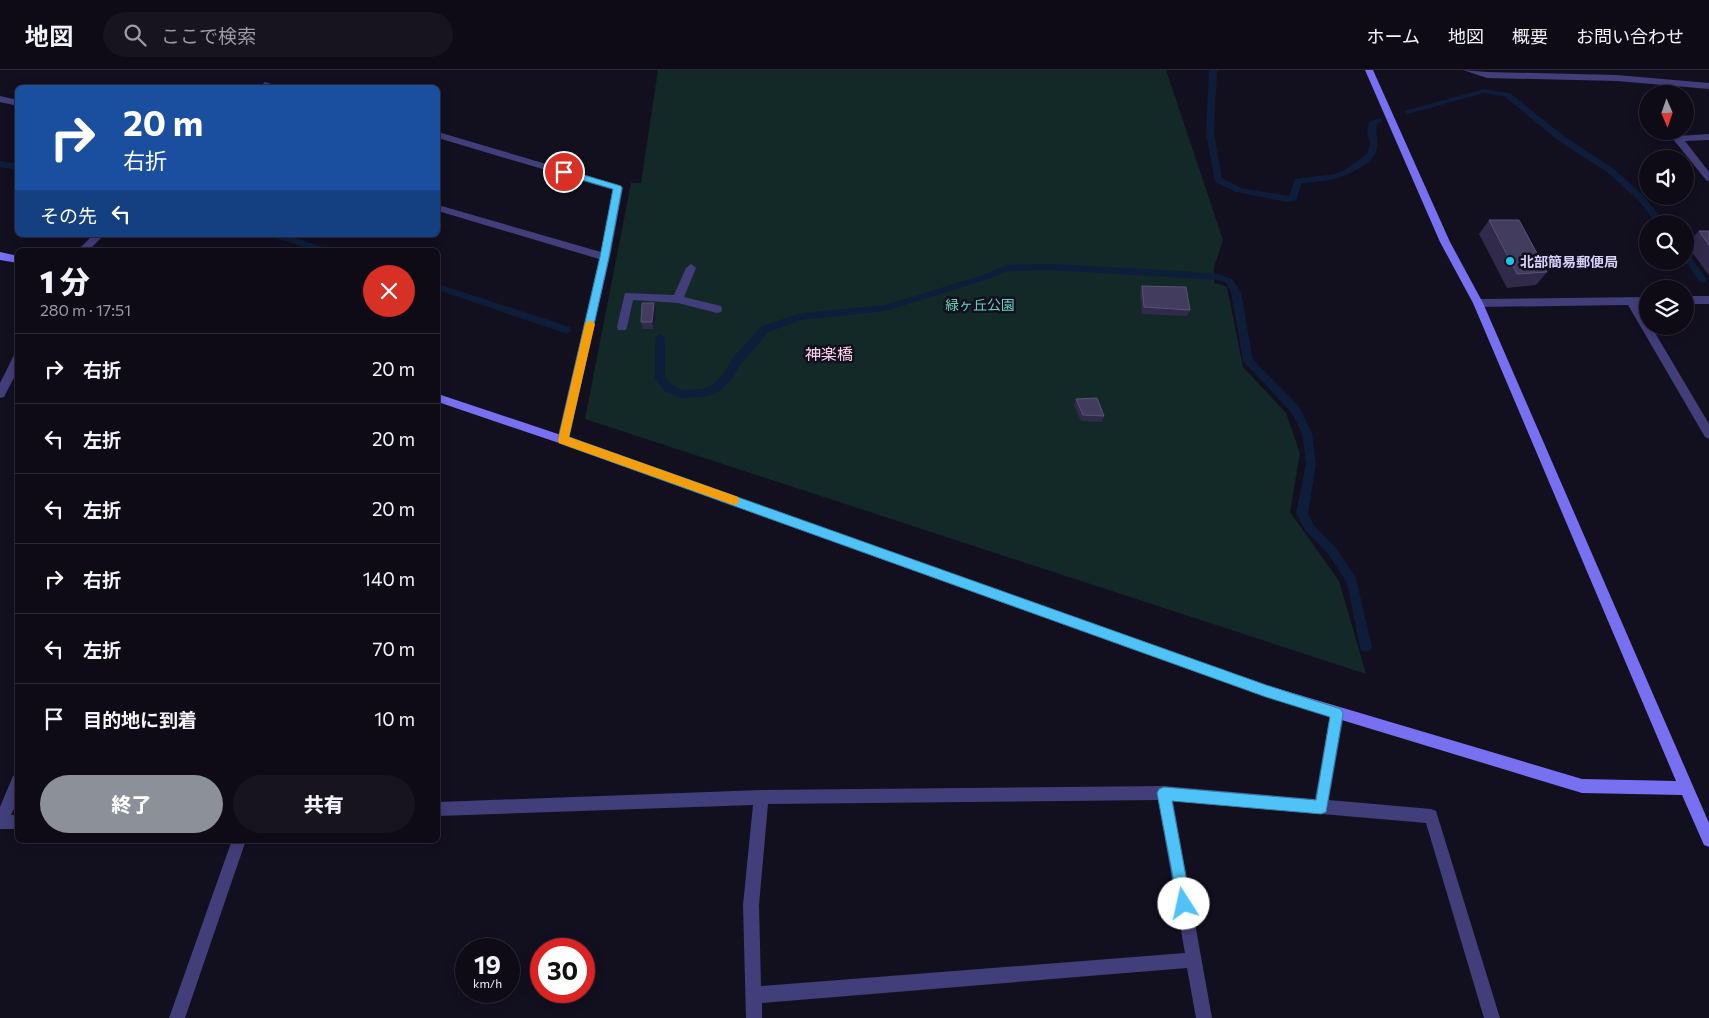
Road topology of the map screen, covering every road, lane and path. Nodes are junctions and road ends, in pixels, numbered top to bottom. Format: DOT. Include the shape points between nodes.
graph roads {
  1 [pos="1369,70"];
  2 [pos="1467,70"];
  3 [pos="1709,86"];
  4 [pos="0,99"];
  5 [pos="15,102"];
  6 [pos="440,136"];
  7 [pos="1709,137"];
  8 [pos="1709,178"];
  9 [pos="440,209"];
  10 [pos="97,237"];
  11 [pos="85,248"];
  12 [pos="0,256"];
  13 [pos="605,257"];
  14 [pos="15,259"];
  15 [pos="691,268"];
  16 [pos="678,299"];
  17 [pos="1694,300"];
  18 [pos="1709,300"];
  19 [pos="1630,301"];
  20 [pos="1639,301"];
  21 [pos="1478,303"];
  22 [pos="717,309"];
  23 [pos="622,328"];
  24 [pos="15,364"];
  25 [pos="0,394"];
  26 [pos="440,399"];
  27 [pos="1709,434"];
  28 [pos="563,440"];
  29 [pos="1337,714"];
  30 [pos="15,788"];
  31 [pos="1685,788"];
  32 [pos="1164,793"];
  33 [pos="760,797"];
  34 [pos="1321,807"];
  35 [pos="440,809"];
  36 [pos="0,822"];
  37 [pos="15,822"];
  38 [pos="1709,840"];
  39 [pos="238,843"];
  40 [pos="1194,960"];
  41 [pos="754,995"];
  42 [pos="178,1018"];
  43 [pos="754,1018"];
  44 [pos="1204,1018"];
  45 [pos="1492,1018"];
  1 -- 21 [label="street" via="1445,242"];
  2 -- 3 [label="street" via="1487,75 1616,78"];
  4 -- 5 [label="street"];
  6 -- 13 [label="street" via="618,188"];
  7 -- 8 [label="street" via="1678,140"];
  9 -- 13 [label="street"];
  10 -- 11 [label="street"];
  12 -- 14 [label="street"];
  13 -- 28 [label="street"];
  15 -- 16 [label="street"];
  16 -- 22 [label="street"];
  16 -- 23 [label="street" via="629,296"];
  17 -- 18 [label="street"];
  19 -- 20 [label="street"];
  19 -- 21 [label="street"];
  19 -- 27 [label="street"];
  21 -- 31 [label="street"];
  24 -- 25 [label="street"];
  26 -- 28 [label="street"];
  28 -- 29 [label="street"];
  29 -- 31 [label="street" via="1582,786"];
  29 -- 34 [label="street"];
  30 -- 36 [label="street"];
  31 -- 38 [label="street"];
  32 -- 33 [label="street"];
  32 -- 34 [label="street"];
  32 -- 40 [label="street"];
  33 -- 35 [label="street"];
  33 -- 41 [label="street" via="751,905"];
  34 -- 45 [label="street" via="1431,816"];
  36 -- 37 [label="street"];
  39 -- 42 [label="street"];
  40 -- 41 [label="street"];
  40 -- 44 [label="street"];
  41 -- 43 [label="street"];
}
